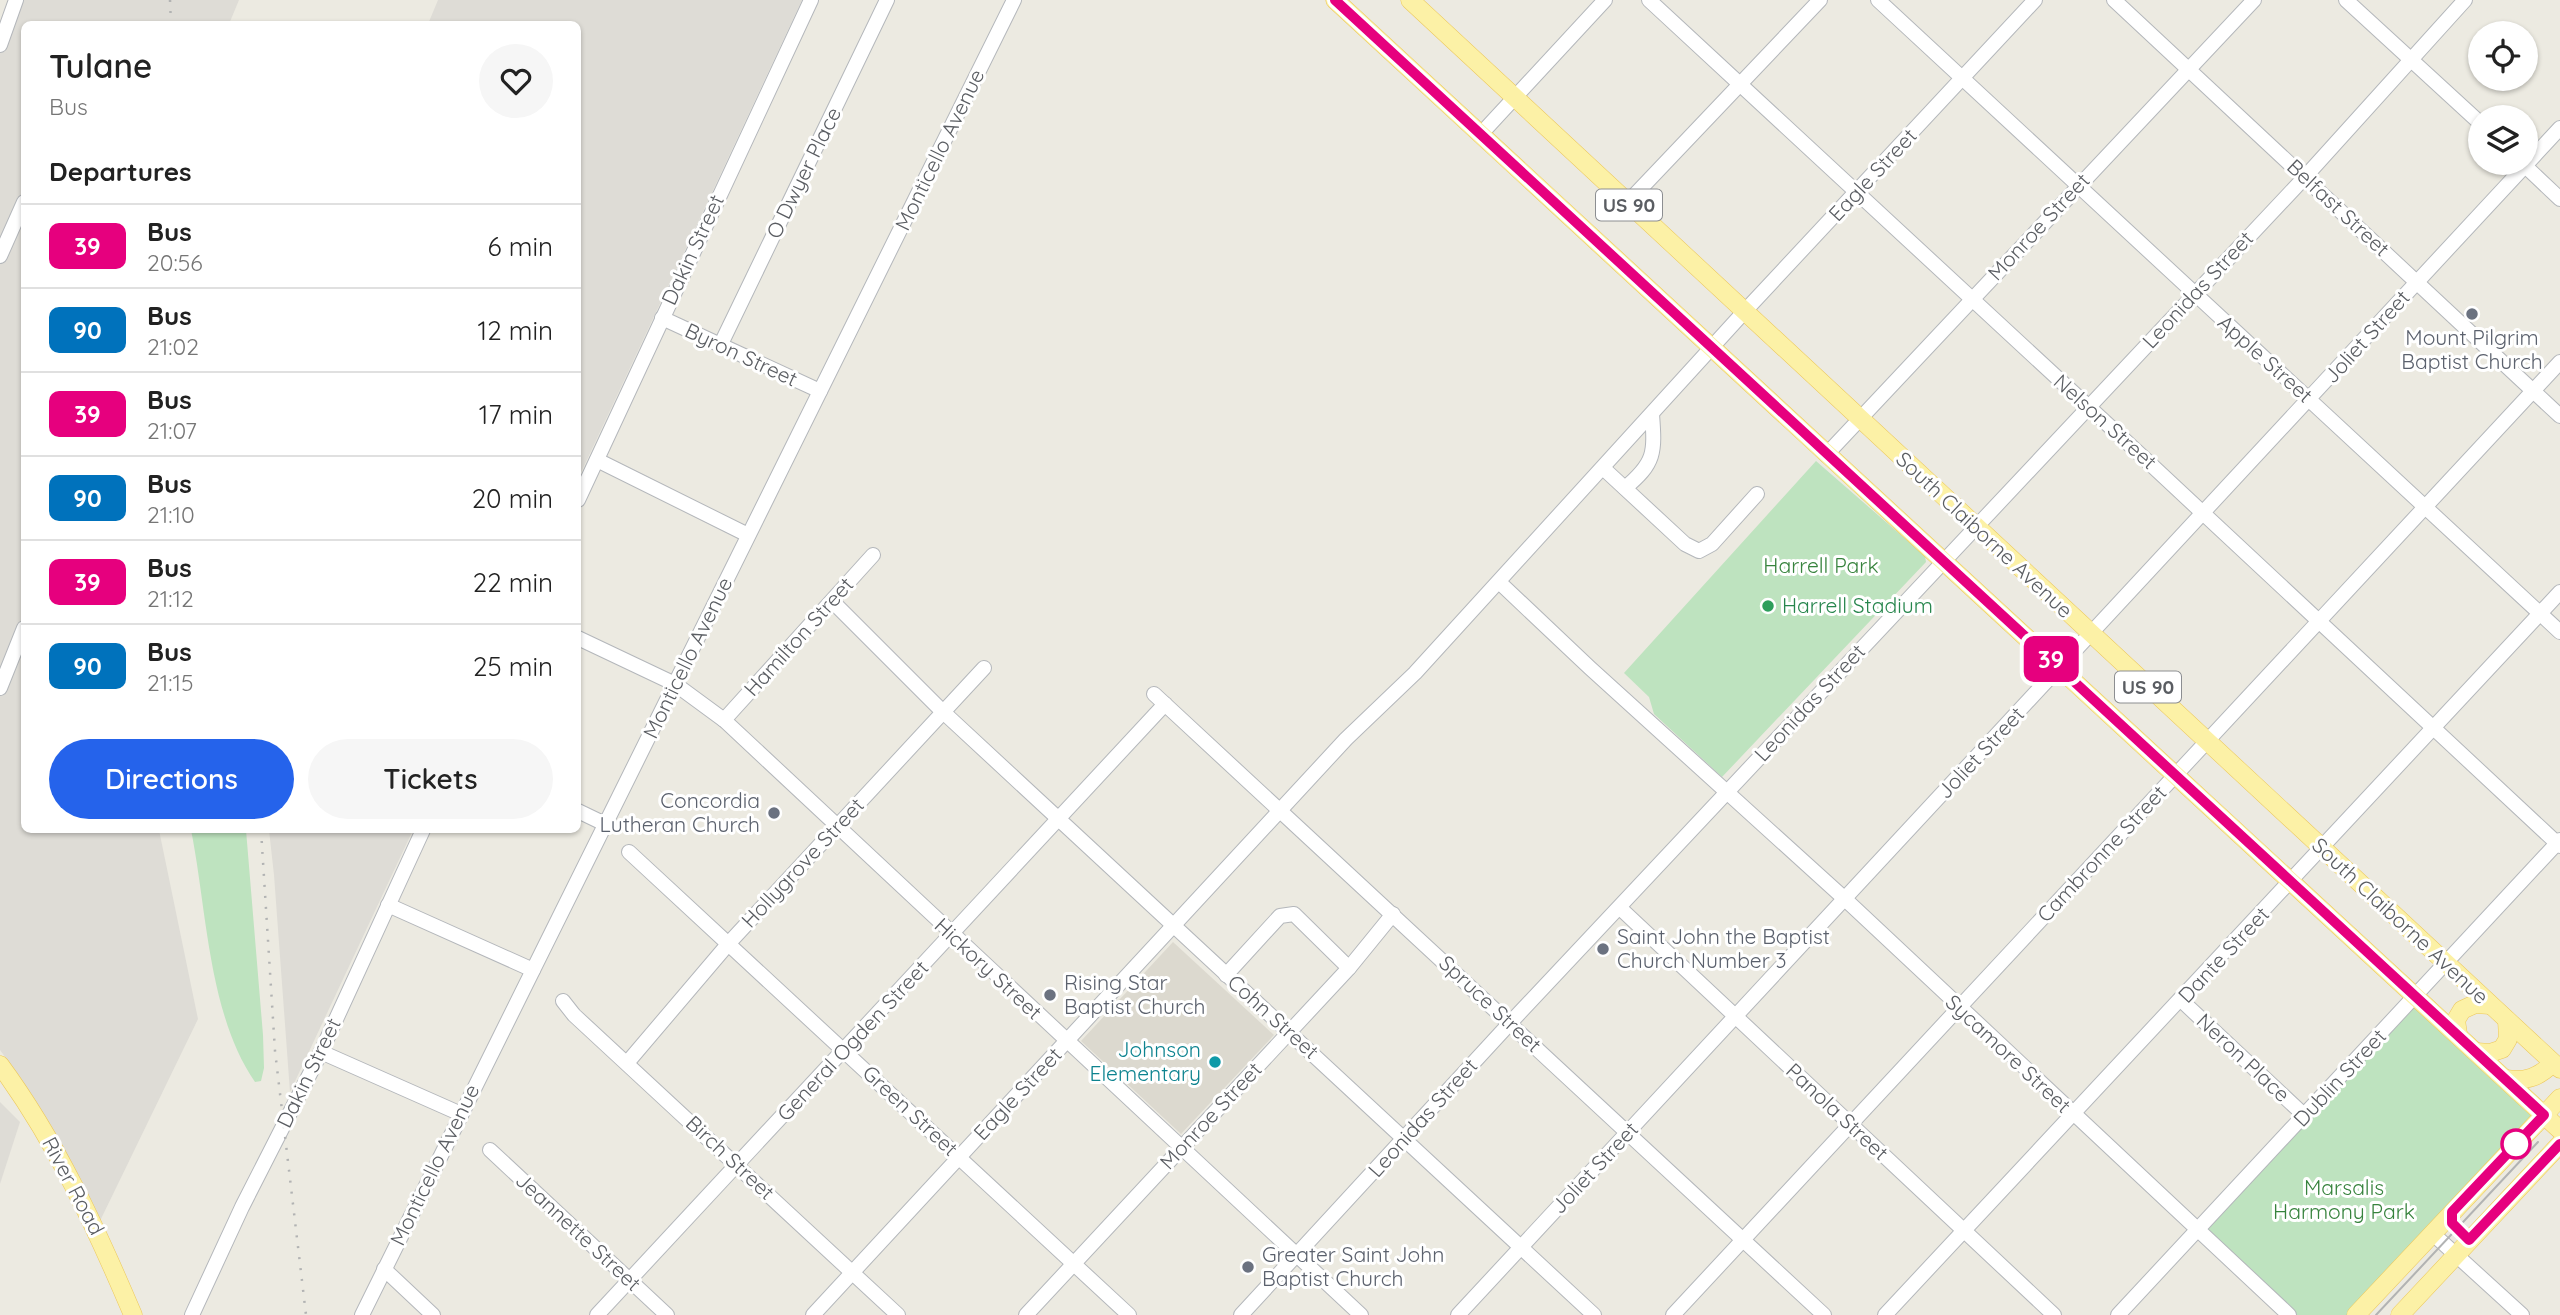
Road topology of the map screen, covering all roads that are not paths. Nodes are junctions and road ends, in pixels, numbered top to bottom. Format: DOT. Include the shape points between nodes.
graph roads {
  1 [pos="16,0"];
  2 [pos="811,0"];
  3 [pos="887,0"];
  4 [pos="1014,0"];
  5 [pos="1335,0"];
  6 [pos="1410,0"];
  7 [pos="1605,0"];
  8 [pos="1649,0"];
  9 [pos="1820,0"];
  10 [pos="1878,0"];
  11 [pos="2035,0"];
  12 [pos="2114,0"];
  13 [pos="2254,0"];
  14 [pos="2346,0"];
  15 [pos="2465,0"];
  16 [pos="0,45"];
  17 [pos="2411,58"];
  18 [pos="2189,70"];
  19 [pos="1962,78"];
  20 [pos="1741,85"];
  21 [pos="1515,98"];
  22 [pos="2468,112"];
  23 [pos="2560,128"];
  24 [pos="1480,135"];
  25 [pos="2538,149"];
  26 [pos="2513,175"];
  27 [pos="2535,175"];
  28 [pos="2305,177"];
  29 [pos="2079,185"];
  30 [pos="1857,194"];
  31 [pos="2560,199"];
  32 [pos="1627,203"];
  33 [pos="21,209"];
  34 [pos="0,256"];
  35 [pos="2417,282"];
  36 [pos="2194,295"];
  37 [pos="1972,299"];
  38 [pos="1744,312"];
  39 [pos="662,318"];
  40 [pos="720,346"];
  41 [pos="1710,349"];
  42 [pos="2560,362"];
  43 [pos="820,391"];
  44 [pos="2533,391"];
  45 [pos="2310,400"];
  46 [pos="2087,407"];
  47 [pos="1651,414"];
  48 [pos="2560,416"];
  49 [pos="1859,420"];
  50 [pos="1826,455"];
  51 [pos="597,460"];
  52 [pos="1603,468"];
  53 [pos="1625,488"];
  54 [pos="581,494"];
  55 [pos="1757,494"];
  56 [pos="2424,507"];
  57 [pos="2205,512"];
  58 [pos="1976,527"];
  59 [pos="748,535"];
  60 [pos="873,555"];
  61 [pos="1944,561"];
  62 [pos="1499,582"];
  63 [pos="2560,592"];
  64 [pos="832,601"];
  65 [pos="2540,614"];
  66 [pos="2317,620"];
  67 [pos="2560,632"];
  68 [pos="2091,634"];
  69 [pos="21,636"];
  70 [pos="581,639"];
  71 [pos="984,667"];
  72 [pos="2060,668"];
  73 [pos="675,684"];
  74 [pos="0,688"];
  75 [pos="1160,699"];
  76 [pos="941,710"];
  77 [pos="723,720"];
  78 [pos="2434,727"];
  79 [pos="2206,741"];
  80 [pos="2176,774"];
  81 [pos="1727,792"];
  82 [pos="1280,810"];
  83 [pos="581,812"];
  84 [pos="1059,820"];
  85 [pos="605,824"];
  86 [pos="837,827"];
  87 [pos="422,833"];
  88 [pos="2559,843"];
  89 [pos="2322,848"];
  90 [pos="629,852"];
  91 [pos="2293,881"];
  92 [pos="1846,900"];
  93 [pos="388,905"];
  94 [pos="1620,908"];
  95 [pos="1393,914"];
  96 [pos="1175,927"];
  97 [pos="952,935"];
  98 [pos="729,943"];
  99 [pos="2446,964"];
  100 [pos="1349,968"];
  101 [pos="533,970"];
  102 [pos="1226,975"];
  103 [pos="2417,995"];
  104 [pos="2181,1000"];
  105 [pos="563,1001"];
  106 [pos="2490,1005"];
  107 [pos="1959,1007"];
  108 [pos="1736,1017"];
  109 [pos="2507,1020"];
  110 [pos="1510,1023"];
  111 [pos="1290,1031"];
  112 [pos="2458,1034"];
  113 [pos="1066,1043"];
  114 [pos="845,1050"];
  115 [pos="321,1052"];
  116 [pos="2477,1052"];
  117 [pos="627,1063"];
  118 [pos="0,1065"];
  119 [pos="2557,1066"];
  120 [pos="2506,1079"];
  121 [pos="2560,1098"];
  122 [pos="460,1114"];
  123 [pos="2074,1115"];
  124 [pos="2544,1115"];
  125 [pos="2305,1116"];
  126 [pos="1850,1124"];
  127 [pos="2560,1130"];
  128 [pos="1628,1133"];
  129 [pos="1405,1139"];
  130 [pos="2560,1144"];
  131 [pos="1181,1149"];
  132 [pos="490,1150"];
  133 [pos="960,1157"];
  134 [pos="737,1165"];
  135 [pos="2452,1212"];
  136 [pos="1964,1230"];
  137 [pos="2197,1230"];
  138 [pos="2432,1233"];
  139 [pos="1743,1240"];
  140 [pos="2469,1240"];
  141 [pos="1522,1247"];
  142 [pos="2455,1254"];
  143 [pos="1296,1255"];
  144 [pos="1074,1264"];
  145 [pos="384,1269"];
  146 [pos="852,1273"];
  147 [pos="629,1280"];
  148 [pos="133,1315"];
  149 [pos="192,1315"];
  150 [pos="362,1315"];
  151 [pos="433,1315"];
  152 [pos="597,1315"];
  153 [pos="667,1315"];
  154 [pos="813,1315"];
  155 [pos="898,1315"];
  156 [pos="1026,1315"];
  157 [pos="1129,1315"];
  158 [pos="1241,1315"];
  159 [pos="1361,1315"];
  160 [pos="1458,1315"];
  161 [pos="1594,1315"];
  162 [pos="1673,1315"];
  163 [pos="1824,1315"];
  164 [pos="1885,1315"];
  165 [pos="2054,1315"];
  166 [pos="2118,1315"];
  167 [pos="2289,1315"];
  168 [pos="2356,1315"];
  169 [pos="2400,1315"];
  170 [pos="2522,1315"];
  1 -- 16 [label="street"];
  2 -- 39 [label="street, Dakin Street"];
  3 -- 40 [label="street, O Dwyer Place"];
  4 -- 43 [label="street, Monticello Avenue"];
  5 -- 24 [label="main road, South Claiborne Avenue / US 90"];
  6 -- 21 [label="main road, South Claiborne Avenue / US 90"];
  7 -- 21 [label="street"];
  8 -- 20 [label="street, Nelson Street"];
  9 -- 20 [label="street"];
  10 -- 19 [label="street, Apple Street"];
  11 -- 19 [label="street, Eagle Street"];
  12 -- 18 [label="street, Belfast Street"];
  13 -- 18 [label="street, Monroe Street"];
  14 -- 17 [label="street"];
  15 -- 17 [label="street, Leonidas Street"];
  17 -- 22 [label="street"];
  17 -- 28 [label="street, Leonidas Street"];
  18 -- 28 [label="street, Belfast Street"];
  18 -- 29 [label="street, Monroe Street"];
  19 -- 29 [label="street, Apple Street"];
  19 -- 30 [label="street, Eagle Street"];
  20 -- 30 [label="street, Nelson Street"];
  20 -- 32 [label="street"];
  21 -- 24 [label="street"];
  21 -- 32 [label="main road, South Claiborne Avenue / US 90"];
  23 -- 25 [label="street, Joliet Street"];
  24 -- 41 [label="main road, South Claiborne Avenue / US 90"];
  26 -- 35 [label="street, Joliet Street"];
  27 -- 31 [label="street"];
  28 -- 35 [label="street, Belfast Street"];
  28 -- 36 [label="street, Leonidas Street"];
  29 -- 36 [label="street, Apple Street"];
  29 -- 37 [label="street, Monroe Street"];
  30 -- 37 [label="street, Nelson Street"];
  30 -- 38 [label="street, Eagle Street"];
  32 -- 38 [label="main road, South Claiborne Avenue / US 90"];
  33 -- 34 [label="street"];
  35 -- 44 [label="street, Belfast Street"];
  35 -- 45 [label="street, Joliet Street"];
  36 -- 45 [label="street, Apple Street"];
  36 -- 46 [label="street, Leonidas Street"];
  37 -- 46 [label="street, Nelson Street"];
  37 -- 49 [label="street, Monroe Street"];
  38 -- 41 [label="street, Eagle Street"];
  38 -- 49 [label="main road, South Claiborne Avenue / US 90"];
  39 -- 40 [label="street, Byron Street"];
  39 -- 51 [label="street, Dakin Street"];
  40 -- 43 [label="street, Byron Street"];
  41 -- 47 [label="street, Eagle Street"];
  41 -- 50 [label="main road, South Claiborne Avenue / US 90"];
  42 -- 44 [label="street, Cambronne Street"];
  43 -- 59 [label="street, Monticello Avenue"];
  44 -- 48 [label="street, Belfast Street"];
  44 -- 56 [label="street, Cambronne Street"];
  45 -- 56 [label="street, Apple Street"];
  45 -- 57 [label="street, Joliet Street"];
  46 -- 57 [label="street, Nelson Street"];
  46 -- 58 [label="street, Leonidas Street"];
  47 -- 52 [label="street, Eagle Street"];
  47 -- 53 [label="street" via="1651,460"];
  49 -- 50 [label="street, Monroe Street"];
  49 -- 58 [label="main road, South Claiborne Avenue / US 90"];
  50 -- 61 [label="main road, South Claiborne Avenue / US 90"];
  51 -- 54 [label="street, Dakin Street"];
  51 -- 59 [label="street"];
  52 -- 53 [label="street"];
  52 -- 62 [label="street, Eagle Street"];
  53 -- 55 [label="street" via="1685,544 1699,551 1712,544"];
  56 -- 65 [label="street, Apple Street"];
  56 -- 66 [label="street, Cambronne Street"];
  57 -- 66 [label="street, Nelson Street"];
  57 -- 68 [label="street, Joliet Street"];
  58 -- 61 [label="street, Leonidas Street"];
  58 -- 68 [label="main road, South Claiborne Avenue / US 90"];
  59 -- 73 [label="street, Monticello Avenue"];
  60 -- 64 [label="street, Hamilton Street"];
  61 -- 72 [label="main road, South Claiborne Avenue / US 90"];
  61 -- 81 [label="street, Leonidas Street"];
  62 -- 81 [label="street, Sycamore Street"];
  62 -- 82 [label="street, Eagle Street"];
  63 -- 65 [label="street, Dante Street"];
  64 -- 76 [label="street, Cohn Street"];
  64 -- 77 [label="street, Hamilton Street"];
  65 -- 67 [label="street, Apple Street"];
  65 -- 78 [label="street, Dante Street"];
  66 -- 78 [label="street, Nelson Street"];
  66 -- 79 [label="street, Cambronne Street"];
  68 -- 72 [label="street, Joliet Street"];
  68 -- 79 [label="main road, South Claiborne Avenue / US 90"];
  69 -- 74 [label="street"];
  70 -- 73 [label="street, Hickory Street"];
  71 -- 76 [label="street, Hollygrove Street"];
  72 -- 80 [label="main road, South Claiborne Avenue / US 90"];
  72 -- 92 [label="street, Joliet Street"];
  73 -- 77 [label="street, Hickory Street"];
  73 -- 85 [label="street, Monticello Avenue"];
  75 -- 82 [label="street, Spruce Street"];
  75 -- 84 [label="street, General Ogden Street"];
  76 -- 84 [label="street, Cohn Street"];
  76 -- 86 [label="street, Hollygrove Street"];
  77 -- 86 [label="street, Hickory Street"];
  78 -- 88 [label="street, Nelson Street"];
  78 -- 89 [label="street, Dante Street"];
  79 -- 80 [label="street, Cambronne Street"];
  79 -- 89 [label="main road, South Claiborne Avenue / US 90"];
  80 -- 91 [label="main road, South Claiborne Avenue / US 90"];
  80 -- 107 [label="street, Cambronne Street"];
  81 -- 92 [label="street, Sycamore Street"];
  81 -- 94 [label="street, Leonidas Street"];
  82 -- 95 [label="street, Spruce Street"];
  82 -- 96 [label="street, Eagle Street"];
  83 -- 85 [label="street"];
  84 -- 96 [label="street, Cohn Street"];
  84 -- 97 [label="street, General Ogden Street"];
  85 -- 101 [label="street, Monticello Avenue"];
  86 -- 97 [label="street, Hickory Street"];
  86 -- 98 [label="street, Hollygrove Street"];
  87 -- 93 [label="street, Dakin Street"];
  88 -- 99 [label="street, Dublin Street"];
  89 -- 91 [label="street, Dante Street"];
  89 -- 99 [label="main road, South Claiborne Avenue / US 90"];
  90 -- 98 [label="street, Green Street"];
  91 -- 103 [label="main road, South Claiborne Avenue / US 90"];
  91 -- 104 [label="street, Dante Street"];
  92 -- 107 [label="street, Sycamore Street"];
  92 -- 108 [label="street, Joliet Street"];
  93 -- 101 [label="street"];
  93 -- 115 [label="street, Dakin Street"];
  94 -- 108 [label="street, Panola Street"];
  94 -- 110 [label="street, Leonidas Street"];
  95 -- 100 [label="street, Monroe Street"];
  95 -- 110 [label="street, Spruce Street"];
  96 -- 102 [label="street, Cohn Street"];
  96 -- 113 [label="street, Eagle Street"];
  97 -- 113 [label="street, Hickory Street"];
  97 -- 114 [label="street, General Ogden Street"];
  98 -- 114 [label="street, Green Street"];
  98 -- 117 [label="street, Hollygrove Street"];
  99 -- 103 [label="street, Dublin Street"];
  99 -- 106 [label="main road, South Claiborne Avenue / US 90"];
  100 -- 102 [label="street" via="1294,914 1286,913"];
  100 -- 111 [label="street, Monroe Street"];
  101 -- 122 [label="street, Monticello Avenue"];
  102 -- 111 [label="street, Cohn Street"];
  103 -- 112 [label="main road, South Claiborne Avenue / US 90"];
  103 -- 125 [label="street, Dublin Street"];
  104 -- 123 [label="street, Dante Street"];
  104 -- 125 [label="street, Neron Place"];
  105 -- 117 [label="street, Birch Street"];
  106 -- 109 [label="main road, South Claiborne Avenue / US 90"];
  106 -- 112 [label="main road" via="2475,1004 2462,1010 2456,1020"];
  107 -- 123 [label="street, Sycamore Street"];
  107 -- 126 [label="street, Cambronne Street"];
  108 -- 126 [label="street, Panola Street"];
  108 -- 128 [label="street, Joliet Street"];
  109 -- 116 [label="main road" via="2508,1039 2502,1049"];
  109 -- 119 [label="main road, South Claiborne Avenue / US 90"];
  110 -- 128 [label="street, Spruce Street"];
  110 -- 129 [label="street, Leonidas Street"];
  111 -- 129 [label="street, Cohn Street"];
  111 -- 131 [label="street, Monroe Street"];
  112 -- 116 [label="main road, South Claiborne Avenue / US 90"];
  113 -- 131 [label="street, Hickory Street"];
  113 -- 133 [label="street, Eagle Street"];
  114 -- 133 [label="street, Green Street"];
  114 -- 134 [label="street, General Ogden Street"];
  115 -- 122 [label="street"];
  115 -- 149 [label="street, Dakin Street"];
  116 -- 120 [label="main road, South Claiborne Avenue / US 90"];
  117 -- 134 [label="street, Birch Street"];
  118 -- 148 [label="main road, River Road" via="37,1119 97,1229"];
  119 -- 120 [label="main road" via="2528,1080"];
  120 -- 124 [label="main road, South Claiborne Avenue / US 90"];
  121 -- 124 [label="main road"];
  122 -- 145 [label="street, Monticello Avenue"];
  123 -- 136 [label="street, Dante Street"];
  123 -- 137 [label="street, Sycamore Street"];
  124 -- 127 [label="main road, South Claiborne Avenue / US 90"];
  124 -- 135 [label="main road"];
  125 -- 137 [label="street, Dublin Street"];
  126 -- 136 [label="street, Panola Street"];
  126 -- 139 [label="street, Cambronne Street"];
  128 -- 139 [label="street, Spruce Street"];
  128 -- 141 [label="street, Joliet Street"];
  129 -- 141 [label="street, Cohn Street"];
  129 -- 143 [label="street, Leonidas Street"];
  130 -- 140 [label="main road"];
  131 -- 143 [label="street, Hickory Street"];
  131 -- 144 [label="street, Monroe Street"];
  132 -- 147 [label="street, Jeannette Street"];
  133 -- 144 [label="street, Green Street"];
  133 -- 146 [label="street, Eagle Street"];
  134 -- 146 [label="street, Birch Street"];
  134 -- 147 [label="street, General Ogden Street"];
  135 -- 138 [label="main road"];
  135 -- 140 [label="main road" via="2452,1223"];
  136 -- 164 [label="street, Dante Street"];
  136 -- 165 [label="street, Panola Street"];
  137 -- 166 [label="street, Dublin Street"];
  137 -- 167 [label="street, Sycamore Street"];
  138 -- 142 [label="street"];
  138 -- 168 [label="main road"];
  139 -- 162 [label="street, Cambronne Street"];
  139 -- 163 [label="street, Spruce Street"];
  140 -- 142 [label="main road"];
  141 -- 160 [label="street, Joliet Street"];
  141 -- 161 [label="street, Cohn Street"];
  142 -- 169 [label="main road"];
  142 -- 170 [label="street"];
  143 -- 158 [label="street, Leonidas Street"];
  143 -- 159 [label="street, Hickory Street"];
  144 -- 156 [label="street, Monroe Street"];
  144 -- 157 [label="street, Green Street"];
  145 -- 150 [label="street, Monticello Avenue"];
  145 -- 151 [label="street"];
  146 -- 154 [label="street, Eagle Street"];
  146 -- 155 [label="street, Birch Street"];
  147 -- 152 [label="street, General Ogden Street"];
  147 -- 153 [label="street, Jeannette Street"];
}
